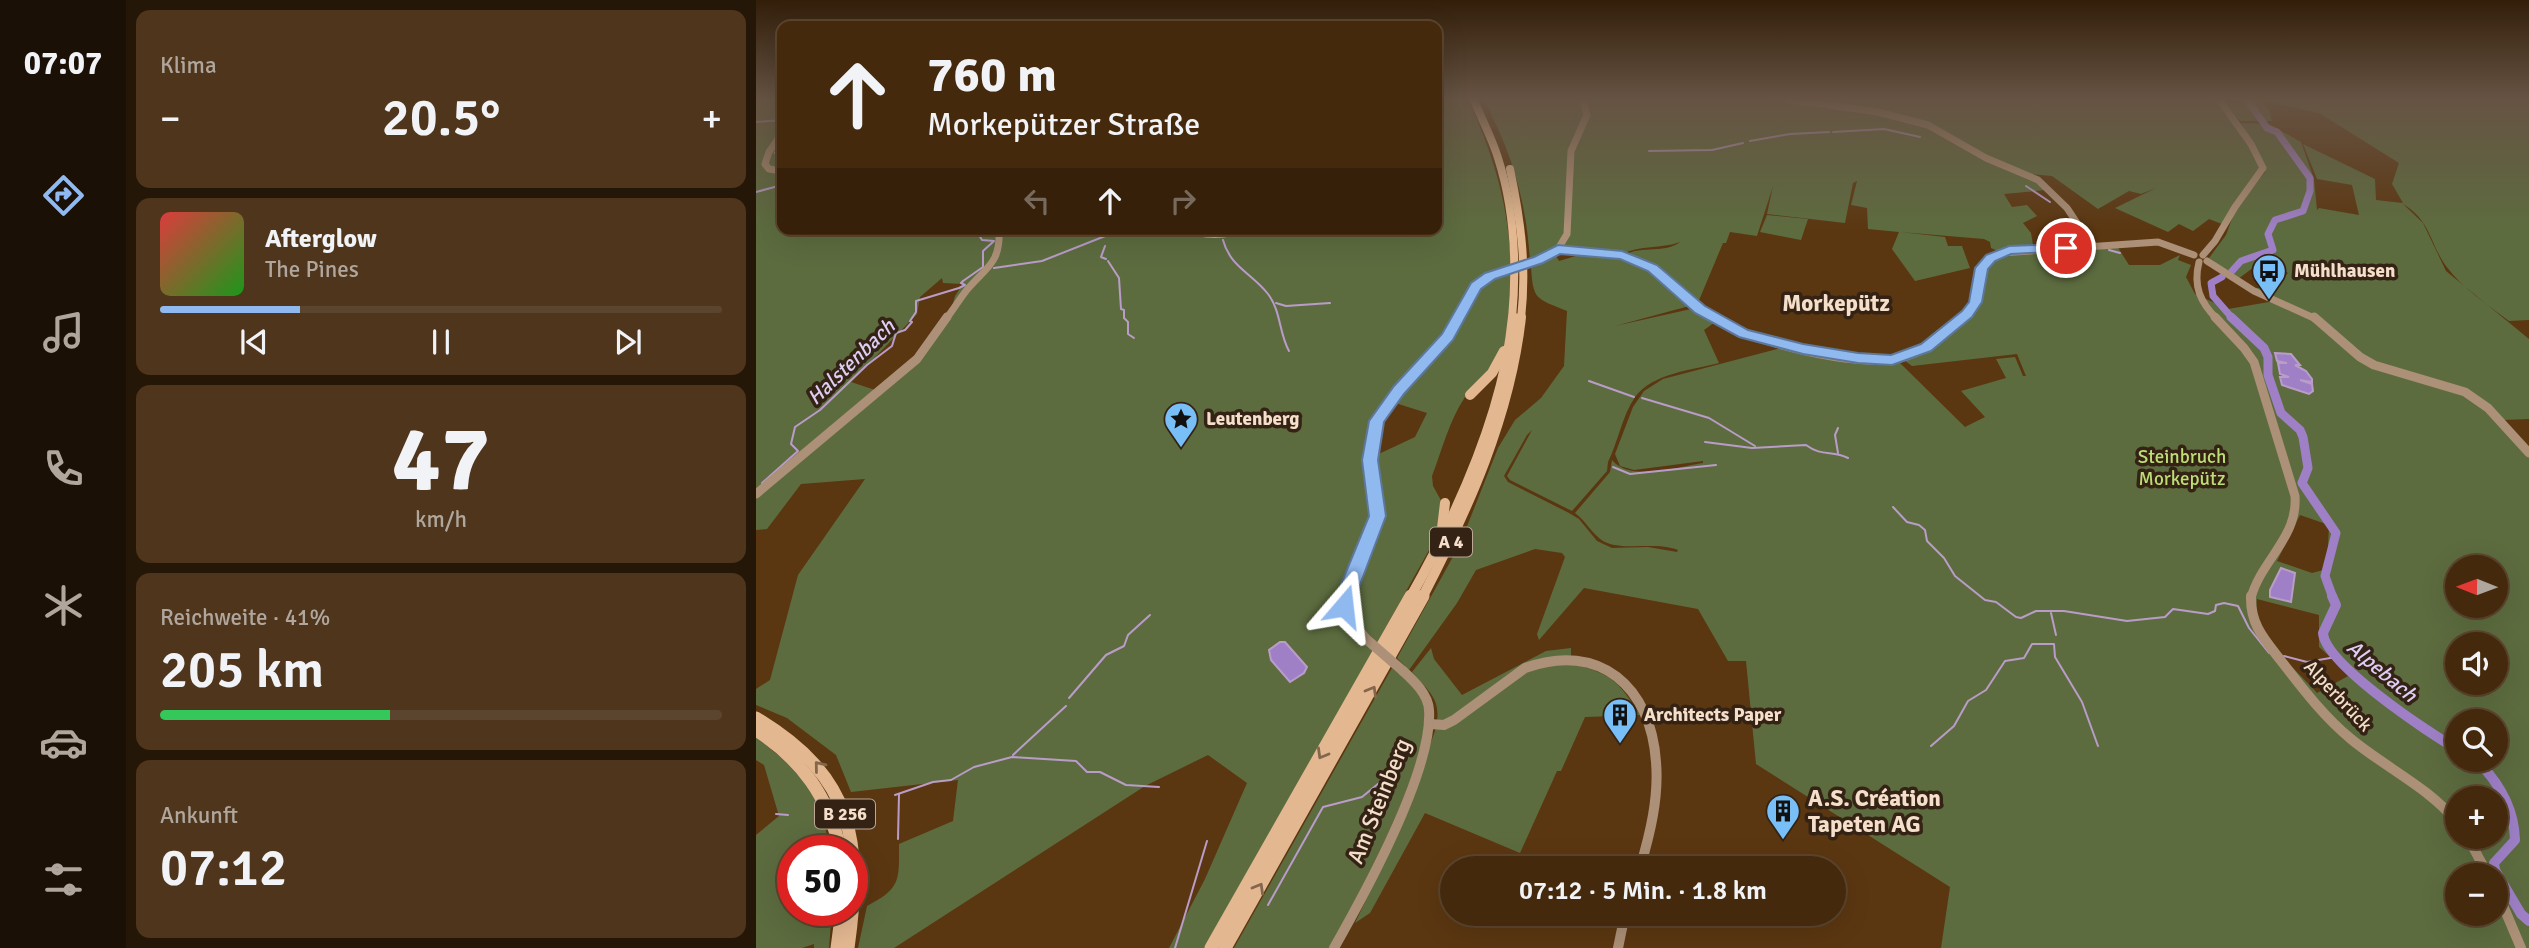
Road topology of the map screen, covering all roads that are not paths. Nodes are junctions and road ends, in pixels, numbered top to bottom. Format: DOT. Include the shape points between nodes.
graph roads {
  1 [pos="776,142"];
  2 [pos="1493,142"];
  3 [pos="1500,142"];
  4 [pos="1574,142"];
  5 [pos="1958,142"];
  6 [pos="2249,142"];
  7 [pos="777,171"];
  8 [pos="2262,173"];
  9 [pos="999,235"];
  10 [pos="2092,246"];
  11 [pos="1558,249"];
  12 [pos="2201,258"];
  13 [pos="1505,271"];
  14 [pos="1510,344"];
  15 [pos="1471,395"];
  16 [pos="2529,453"];
  17 [pos="756,494"];
  18 [pos="1446,503"];
  19 [pos="1430,561"];
  20 [pos="1365,638"];
  21 [pos="756,718"];
  22 [pos="1430,724"];
  23 [pos="756,730"];
  24 [pos="2445,810"];
  25 [pos="837,835"];
  26 [pos="1643,856"];
  27 [pos="2508,917"];
  28 [pos="840,926"];
  29 [pos="1623,926"];
  30 [pos="837,948"];
  31 [pos="848,948"];
  32 [pos="1212,948"];
  33 [pos="1225,948"];
  34 [pos="1334,948"];
  35 [pos="1618,948"];
  36 [pos="2521,948"];
  1 -- 7 [label="street" via="765,159 765,168"];
  2 -- 14 [label="highway, A 4" via="1515,226"];
  33 -- 3 [label="highway, A 4, one-way" via="1447,552 1485,465 1506,400 1523,318 1526,274 1524,225"];
  4 -- 11 [label="street" via="1568,229"];
  5 -- 10 [label="street" via="2038,180 2067,208"];
  6 -- 8 [label="street" via="2260,158"];
  8 -- 12 [label="street"];
  9 -- 17 [label="street" via="995,261 967,290 917,359"];
  10 -- 11 [label="street" via="2009,250 1991,258 1982,268 1975,302 1967,314 1926,347 1900,359 1885,360 1803,349 1751,336 1709,316 1653,268 1638,261 1607,252"];
  10 -- 12 [label="street" via="2158,242"];
  11 -- 13 [label="street, bridge"];
  12 -- 16 [label="street" via="2254,291 2315,318 2374,365 2465,392 2488,408"];
  12 -- 24 [label="street, Alperbrück" via="2194,275 2198,295 2256,366 2297,505 2291,529 2249,600 2256,629 2334,723"];
  13 -- 20 [label="street" via="1475,286 1448,337 1376,421 1370,460 1377,516 1344,606"];
  14 -- 15 [label="highway"];
  14 -- 19 [label="highway, A 4" via="1481,446"];
  18 -- 19 [label="highway"];
  19 -- 32 [label="highway, A 4, one-way"];
  20 -- 22 [label="street, Am Steinberg, bridge" via="1403,671 1426,699"];
  31 -- 21 [label="highway, B 256, one-way" via="855,877 842,804 817,762 789,737"];
  22 -- 26 [label="street" via="1454,720 1538,663 1586,660 1613,673 1634,691 1647,713 1652,735 1655,808"];
  22 -- 34 [label="street, Am Steinberg" via="1422,757 1387,845"];
  23 -- 25 [label="highway, B 256" via="787,750 818,787"];
  27 -- 36 [label="street"];
  28 -- 30 [label="highway"];
  29 -- 35 [label="street"];
}
